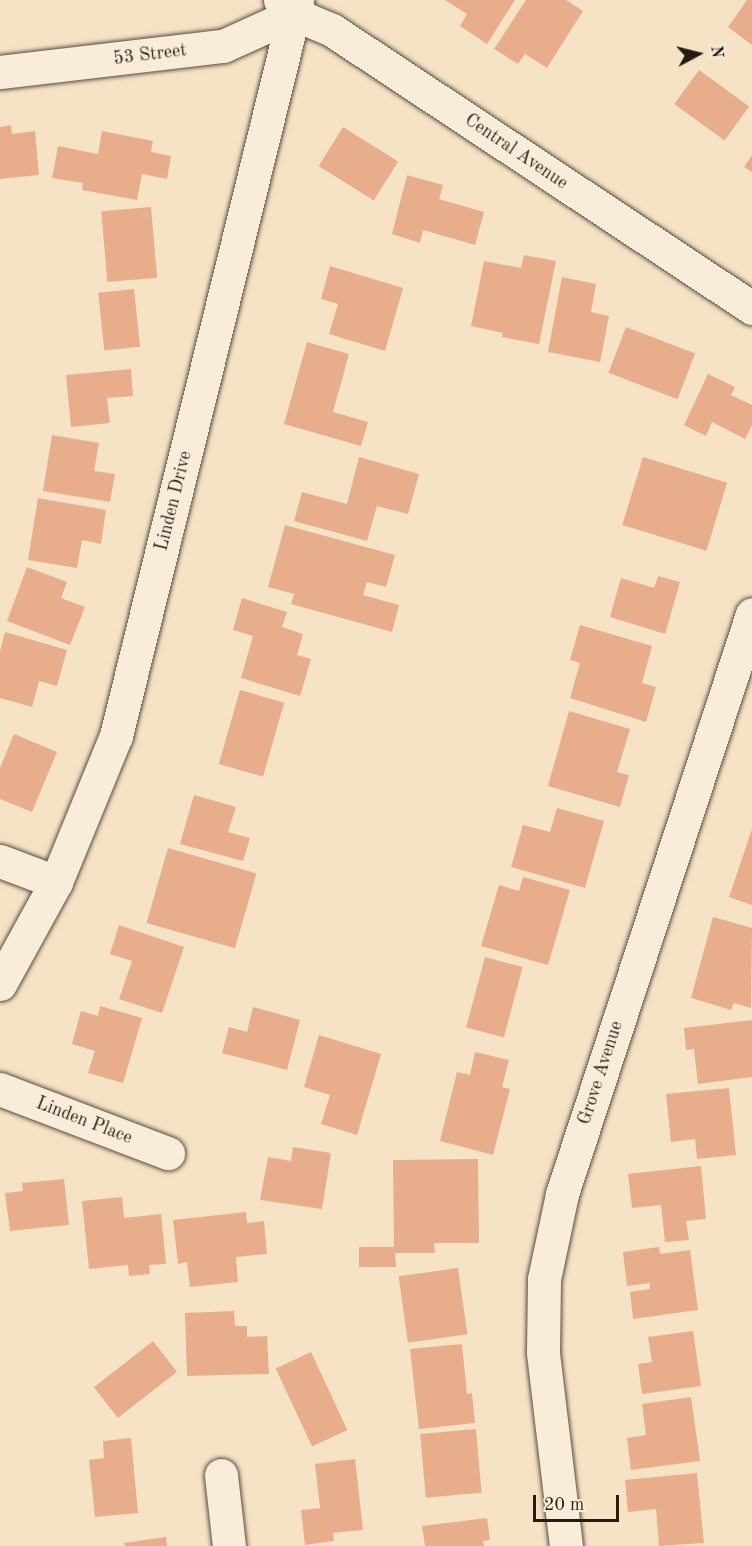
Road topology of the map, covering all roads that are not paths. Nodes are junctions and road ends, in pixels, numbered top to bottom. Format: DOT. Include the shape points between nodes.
graph roads {
  1 [pos="290,5"];
  2 [pos="0,72"];
  3 [pos="752,308"];
  4 [pos="752,614"];
  5 [pos="0,861"];
  6 [pos="56,882"];
  7 [pos="0,984"];
  8 [pos="0,1089"];
  9 [pos="168,1153"];
  10 [pos="221,1475"];
  11 [pos="229,1546"];
  12 [pos="566,1546"];
  1 -- 2 [label="street, 53 Street" via="224,46"];
  1 -- 3 [label="street, Central Avenue"];
  1 -- 6 [label="street, Linden Drive" via="116,736"];
  4 -- 12 [label="street, Grove Avenue" via="562,1194 544,1279 543,1352"];
  5 -- 6 [label="street"];
  6 -- 7 [label="street, Linden Drive"];
  8 -- 9 [label="street, Linden Place"];
  10 -- 11 [label="street"];
}
